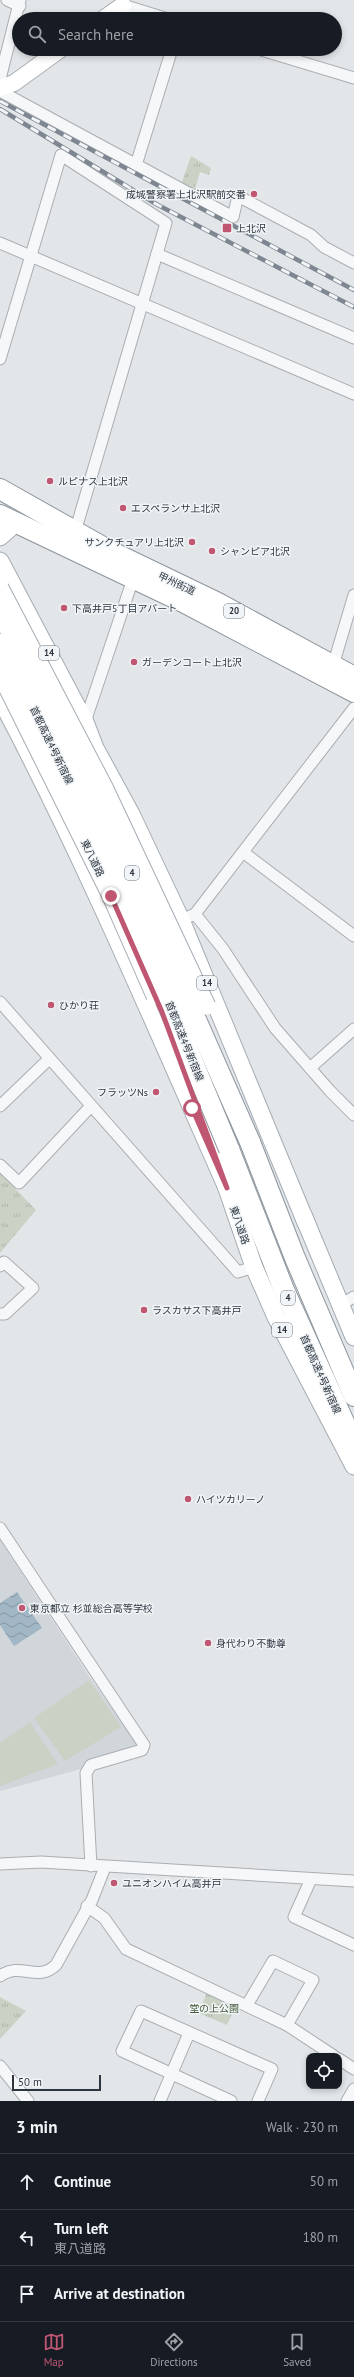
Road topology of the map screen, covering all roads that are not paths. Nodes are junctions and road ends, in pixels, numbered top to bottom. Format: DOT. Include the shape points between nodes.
graph roads {
  1 [pos="7,0"];
  2 [pos="125,2"];
  3 [pos="20,3"];
  4 [pos="112,12"];
  5 [pos="150,12"];
  6 [pos="12,33"];
  7 [pos="51,56"];
  8 [pos="170,56"];
  9 [pos="281,56"];
  10 [pos="354,78"];
  11 [pos="0,79"];
  12 [pos="0,89"];
  13 [pos="136,165"];
  14 [pos="0,243"];
  15 [pos="158,254"];
  16 [pos="31,255"];
  17 [pos="354,263"];
  18 [pos="143,304"];
  19 [pos="354,338"];
  20 [pos="0,359"];
  21 [pos="354,394"];
  22 [pos="0,489"];
  23 [pos="8,519"];
  24 [pos="75,532"];
  25 [pos="0,537"];
  26 [pos="0,561"];
  27 [pos="133,579"];
  28 [pos="0,588"];
  29 [pos="354,595"];
  30 [pos="0,610"];
  31 [pos="0,644"];
  32 [pos="331,672"];
  33 [pos="0,673"];
  34 [pos="354,677"];
  35 [pos="354,692"];
  36 [pos="0,698"];
  37 [pos="354,708"];
  38 [pos="85,722"];
  39 [pos="95,748"];
  40 [pos="41,775"];
  41 [pos="243,852"];
  42 [pos="188,917"];
  43 [pos="354,935"];
  44 [pos="2,1009"];
  45 [pos="354,1029"];
  46 [pos="49,1059"];
  47 [pos="310,1068"];
  48 [pos="0,1106"];
  49 [pos="91,1106"];
  50 [pos="354,1115"];
  51 [pos="250,1142"];
  52 [pos="230,1149"];
  53 [pos="0,1165"];
  54 [pos="227,1188"];
  55 [pos="307,1225"];
  56 [pos="0,1266"];
  57 [pos="254,1267"];
  58 [pos="347,1301"];
  59 [pos="0,1314"];
  60 [pos="354,1337"];
  61 [pos="354,1370"];
  62 [pos="354,1396"];
  63 [pos="354,1419"];
  64 [pos="354,1444"];
  65 [pos="354,1466"];
  66 [pos="0,1528"];
  67 [pos="0,1864"];
  68 [pos="91,1866"];
  69 [pos="105,1867"];
  70 [pos="311,1879"];
  71 [pos="354,1881"];
  72 [pos="87,1906"];
  73 [pos="354,1945"];
  74 [pos="0,1976"];
  75 [pos="247,2005"];
  76 [pos="287,2025"];
  77 [pos="189,2033"];
  78 [pos="329,2053"];
  79 [pos="342,2061"];
  80 [pos="0,2066"];
  81 [pos="354,2069"];
  82 [pos="171,2074"];
  83 [pos="354,2089"];
  84 [pos="25,2099"];
  85 [pos="160,2101"];
  86 [pos="232,2101"];
  87 [pos="258,2101"];
  88 [pos="347,2101"];
  1 -- 3 [label="street"];
  2 -- 4 [label="street"];
  2 -- 5 [label="street"];
  6 -- 11 [label="street"];
  7 -- 12 [label="street" via="14,83"];
  8 -- 13 [label="street"];
  9 -- 10 [label="street"];
  12 -- 13 [label="street"];
  13 -- 17 [label="street" via="233,217 238,196 311,235 324,247"];
  14 -- 16 [label="street"];
  15 -- 16 [label="street" via="166,223 61,155"];
  15 -- 18 [label="street"];
  15 -- 19 [label="street"];
  16 -- 18 [label="street"];
  16 -- 20 [label="street"];
  18 -- 21 [label="street"];
  18 -- 24 [label="street"];
  22 -- 24 [label="highway, 甲州街道 / 20"];
  23 -- 25 [label="main road"];
  23 -- 27 [label="highway, 甲州街道 / 20"];
  24 -- 32 [label="highway, 甲州街道 / 20" via="218,603"];
  26 -- 38 [label="main road, 14"];
  27 -- 32 [label="highway, 甲州街道 / 20"];
  27 -- 38 [label="street"];
  28 -- 55 [label="main road, 14, bridge" via="105,789"];
  29 -- 32 [label="street"];
  30 -- 51 [label="highway, 首都高速4号新宿線 / 4, bridge" via="130,870"];
  31 -- 52 [label="highway, 首都高速4号新宿線 / 4, bridge" via="116,877"];
  32 -- 34 [label="highway, 甲州街道 / 20"];
  32 -- 35 [label="highway, 甲州街道 / 20"];
  33 -- 54 [label="main road, 東八道路 / 14, bridge" via="111,896 162,1012"];
  36 -- 40 [label="main road, 14"];
  37 -- 41 [label="street"];
  38 -- 39 [label="main road, 14"];
  39 -- 40 [label="main road"];
  39 -- 42 [label="main road, 14"];
  40 -- 54 [label="main road, 14" via="96,891"];
  41 -- 42 [label="street"];
  41 -- 43 [label="street"];
  42 -- 47 [label="street" via="223,949 275,1028"];
  42 -- 55 [label="main road, 14"];
  44 -- 46 [label="street"];
  45 -- 47 [label="street"];
  46 -- 48 [label="street"];
  46 -- 49 [label="street"];
  47 -- 50 [label="street"];
  49 -- 53 [label="street" via="19,1183"];
  49 -- 57 [label="street" via="238,1272"];
  51 -- 61 [label="highway, 首都高速4号新宿線 / 4"];
  51 -- 62 [label="highway"];
  52 -- 63 [label="highway" via="283,1259"];
  52 -- 64 [label="highway, 首都高速4号新宿線 / 4" via="287,1297"];
  54 -- 57 [label="main road, 東八道路 / 14"];
  55 -- 58 [label="main road, 14"];
  56 -- 59 [label="street" via="4,1262 33,1288 5,1314"];
  57 -- 65 [label="main road, 東八道路 / 14" via="291,1349"];
  58 -- 60 [label="main road, 14"];
  66 -- 68 [label="street" via="144,1745 142,1750 91,1765 86,1773"];
  67 -- 68 [label="street" via="41,1862"];
  68 -- 69 [label="street"];
  69 -- 70 [label="street"];
  69 -- 72 [label="street" via="92,1900"];
  70 -- 71 [label="street"];
  70 -- 73 [label="street" via="294,1917"];
  72 -- 74 [label="street" via="56,1966 50,1972 12,1969"];
  72 -- 75 [label="street" via="104,1918 126,1949"];
  75 -- 76 [label="street"];
  75 -- 76 [label="street" via="272,1961 313,1980"];
  76 -- 78 [label="street"];
  77 -- 82 [label="street"];
  77 -- 82 [label="street" via="141,2011 122,2051"];
  77 -- 87 [label="street" via="272,2069"];
  79 -- 81 [label="street"];
  80 -- 84 [label="street"];
  82 -- 85 [label="street"];
  82 -- 86 [label="street"];
  83 -- 88 [label="street"];
}
